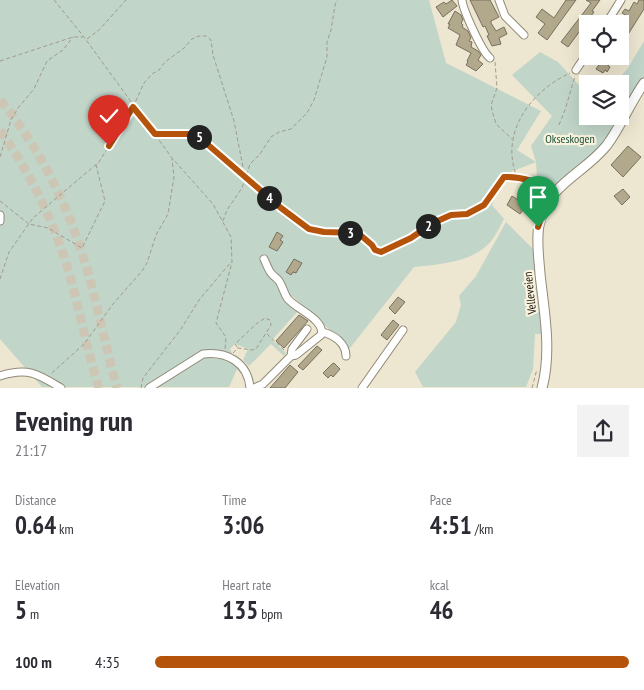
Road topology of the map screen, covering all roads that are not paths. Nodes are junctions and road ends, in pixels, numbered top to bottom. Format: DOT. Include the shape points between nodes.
graph roads {
  1 [pos="462,0"];
  2 [pos="499,0"];
  3 [pos="621,0"];
  4 [pos="612,15"];
  5 [pos="524,35"];
  6 [pos="490,58"];
  7 [pos="579,65"];
  8 [pos="576,70"];
  9 [pos="644,83"];
  10 [pos="0,215"];
  11 [pos="0,221"];
  12 [pos="264,259"];
  13 [pos="307,329"];
  14 [pos="403,330"];
  15 [pos="322,332"];
  16 [pos="291,356"];
  17 [pos="346,356"];
  18 [pos="0,376"];
  19 [pos="61,388"];
  20 [pos="149,388"];
  21 [pos="250,388"];
  22 [pos="254,388"];
  23 [pos="362,388"];
  24 [pos="542,388"];
  1 -- 6 [label="street" via="485,54"];
  2 -- 5 [label="street" via="505,16"];
  3 -- 4 [label="street"];
  7 -- 8 [label="street"];
  9 -- 24 [label="main road, Velleveien" via="605,147 553,193 543,212 538,236 547,343"];
  10 -- 11 [label="street"];
  12 -- 15 [label="street" via="290,301 314,319"];
  13 -- 16 [label="street" via="292,349"];
  14 -- 23 [label="street"];
  15 -- 16 [label="street"];
  15 -- 17 [label="street" via="341,343 346,349"];
  16 -- 22 [label="street" via="263,384"];
  18 -- 19 [label="street" via="11,372 33,372"];
  20 -- 21 [label="street" via="203,354 212,353 229,354 240,364"];
}
